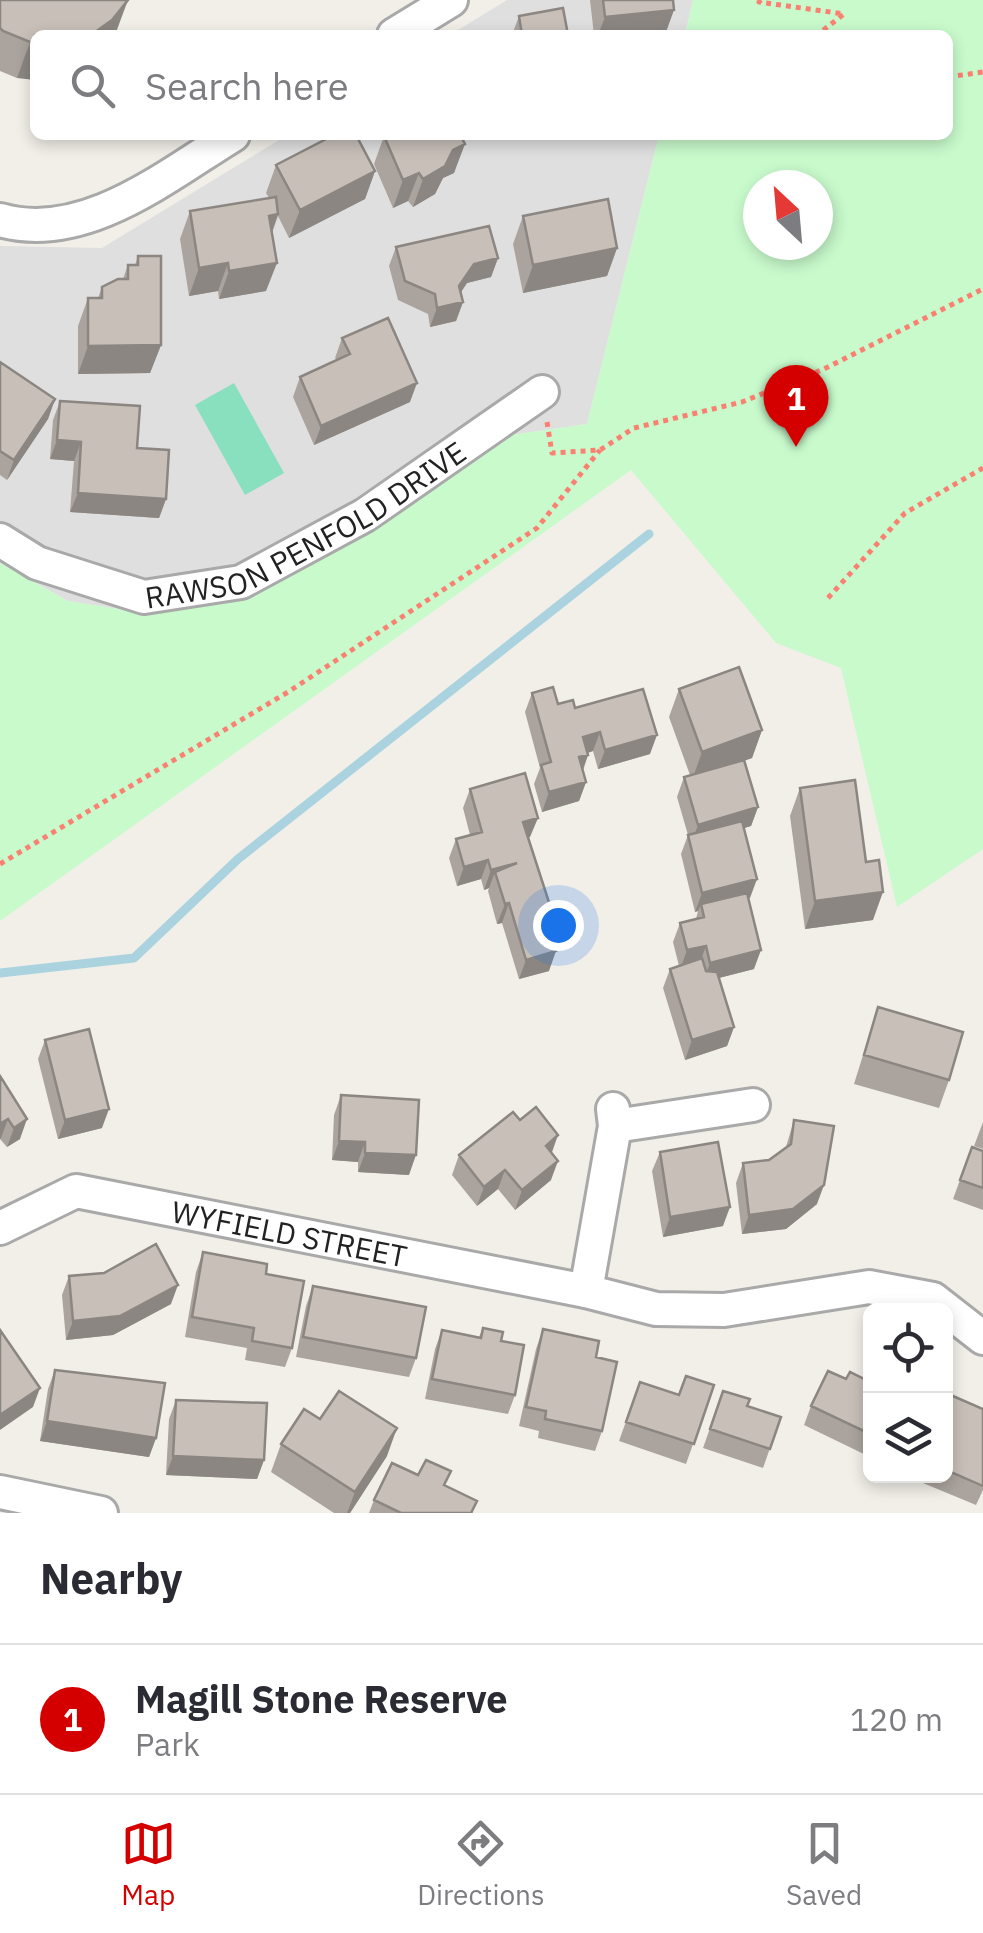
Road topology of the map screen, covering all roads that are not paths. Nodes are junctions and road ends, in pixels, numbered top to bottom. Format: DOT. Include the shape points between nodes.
graph roads {
  1 [pos="451,0"];
  2 [pos="402,30"];
  3 [pos="225,140"];
  4 [pos="0,220"];
  5 [pos="542,392"];
  6 [pos="0,540"];
  7 [pos="753,1105"];
  8 [pos="0,1228"];
  9 [pos="586,1291"];
  10 [pos="983,1338"];
  11 [pos="0,1492"];
  12 [pos="101,1513"];
  1 -- 2 [label="street"];
  3 -- 4 [label="street" via="101,212 41,226"];
  5 -- 6 [label="street, RAWSON PENFOLD DRIVE" via="365,515 241,582 144,597 36,563"];
  7 -- 9 [label="street" via="614,1118"];
  8 -- 9 [label="street, WYFIELD STREET" via="76,1191"];
  9 -- 10 [label="street, WYFIELD STREET" via="656,1309 724,1310 870,1287 933,1299"];
  11 -- 12 [label="street"];
}
